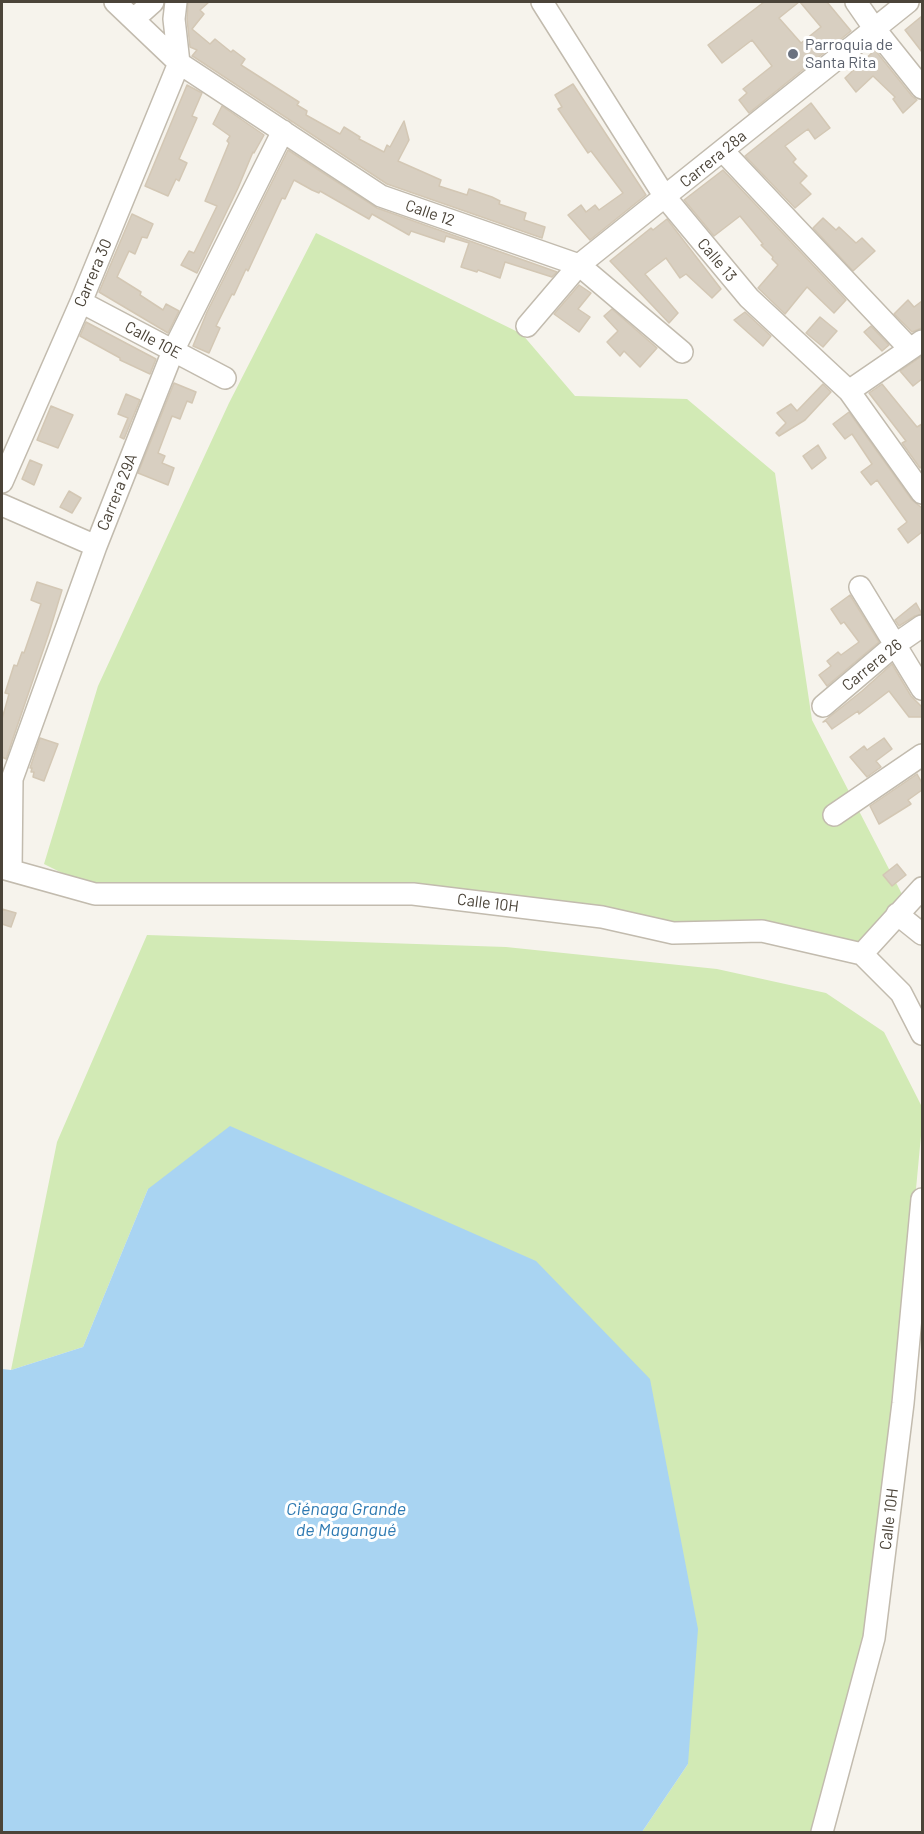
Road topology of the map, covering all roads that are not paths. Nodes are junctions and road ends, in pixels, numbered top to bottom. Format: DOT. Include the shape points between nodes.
graph roads {
  1 [pos="115,2"];
  2 [pos="153,2"];
  3 [pos="176,2"];
  4 [pos="542,2"];
  5 [pos="856,2"];
  6 [pos="908,2"];
  7 [pos="134,19"];
  8 [pos="874,28"];
  9 [pos="179,63"];
  10 [pos="922,88"];
  11 [pos="284,131"];
  12 [pos="723,151"];
  13 [pos="665,197"];
  14 [pos="579,265"];
  15 [pos="81,302"];
  16 [pos="527,326"];
  17 [pos="916,345"];
  18 [pos="173,351"];
  19 [pos="682,352"];
  20 [pos="225,378"];
  21 [pos="849,391"];
  22 [pos="2,482"];
  23 [pos="922,493"];
  24 [pos="2,505"];
  25 [pos="96,546"];
  26 [pos="860,587"];
  27 [pos="922,626"];
  28 [pos="896,644"];
  29 [pos="922,689"];
  30 [pos="823,706"];
  31 [pos="922,755"];
  32 [pos="7,777"];
  33 [pos="834,815"];
  34 [pos="6,869"];
  35 [pos="922,888"];
  36 [pos="897,914"];
  37 [pos="922,934"];
  38 [pos="862,954"];
  39 [pos="922,1034"];
  40 [pos="922,1199"];
  41 [pos="824,1831"];
  1 -- 7 [label="street, Calle 12"];
  2 -- 7 [label="street"];
  3 -- 9 [label="street"];
  4 -- 13 [label="street, Calle 13"];
  5 -- 8 [label="street"];
  6 -- 8 [label="street, Carrera 28a"];
  7 -- 9 [label="street, Calle 12"];
  8 -- 10 [label="street"];
  8 -- 12 [label="street, Carrera 28a"];
  9 -- 11 [label="street, Calle 12"];
  9 -- 15 [label="street, Carrera 30"];
  11 -- 14 [label="street, Calle 12" via="381,196"];
  11 -- 18 [label="street, Carrera 29A"];
  12 -- 13 [label="street, Carrera 28a"];
  12 -- 17 [label="street"];
  13 -- 14 [label="street, Carrera 28a"];
  13 -- 21 [label="street, Calle 13" via="749,298"];
  14 -- 16 [label="street, Carrera 28a"];
  14 -- 19 [label="street, Calle 12"];
  15 -- 18 [label="street, Calle 10E"];
  15 -- 22 [label="street, Carrera 30"];
  17 -- 21 [label="street"];
  18 -- 20 [label="street, Calle 10E"];
  18 -- 25 [label="street, Carrera 29A"];
  21 -- 23 [label="street, Calle 13"];
  24 -- 25 [label="street"];
  25 -- 32 [label="street, Carrera 29A"];
  26 -- 28 [label="street"];
  27 -- 28 [label="street, Carrera 26"];
  28 -- 29 [label="street"];
  28 -- 30 [label="street, Carrera 26"];
  31 -- 33 [label="street"];
  32 -- 34 [label="street, Carrera 29A"];
  34 -- 38 [label="street, Calle 10H" via="95,894 413,894 602,917 673,933 762,931"];
  35 -- 36 [label="street"];
  36 -- 37 [label="street"];
  36 -- 38 [label="street"];
  38 -- 39 [label="street" via="900,993"];
  40 -- 41 [label="street, Calle 10H" via="903,1403 874,1638"];
}
